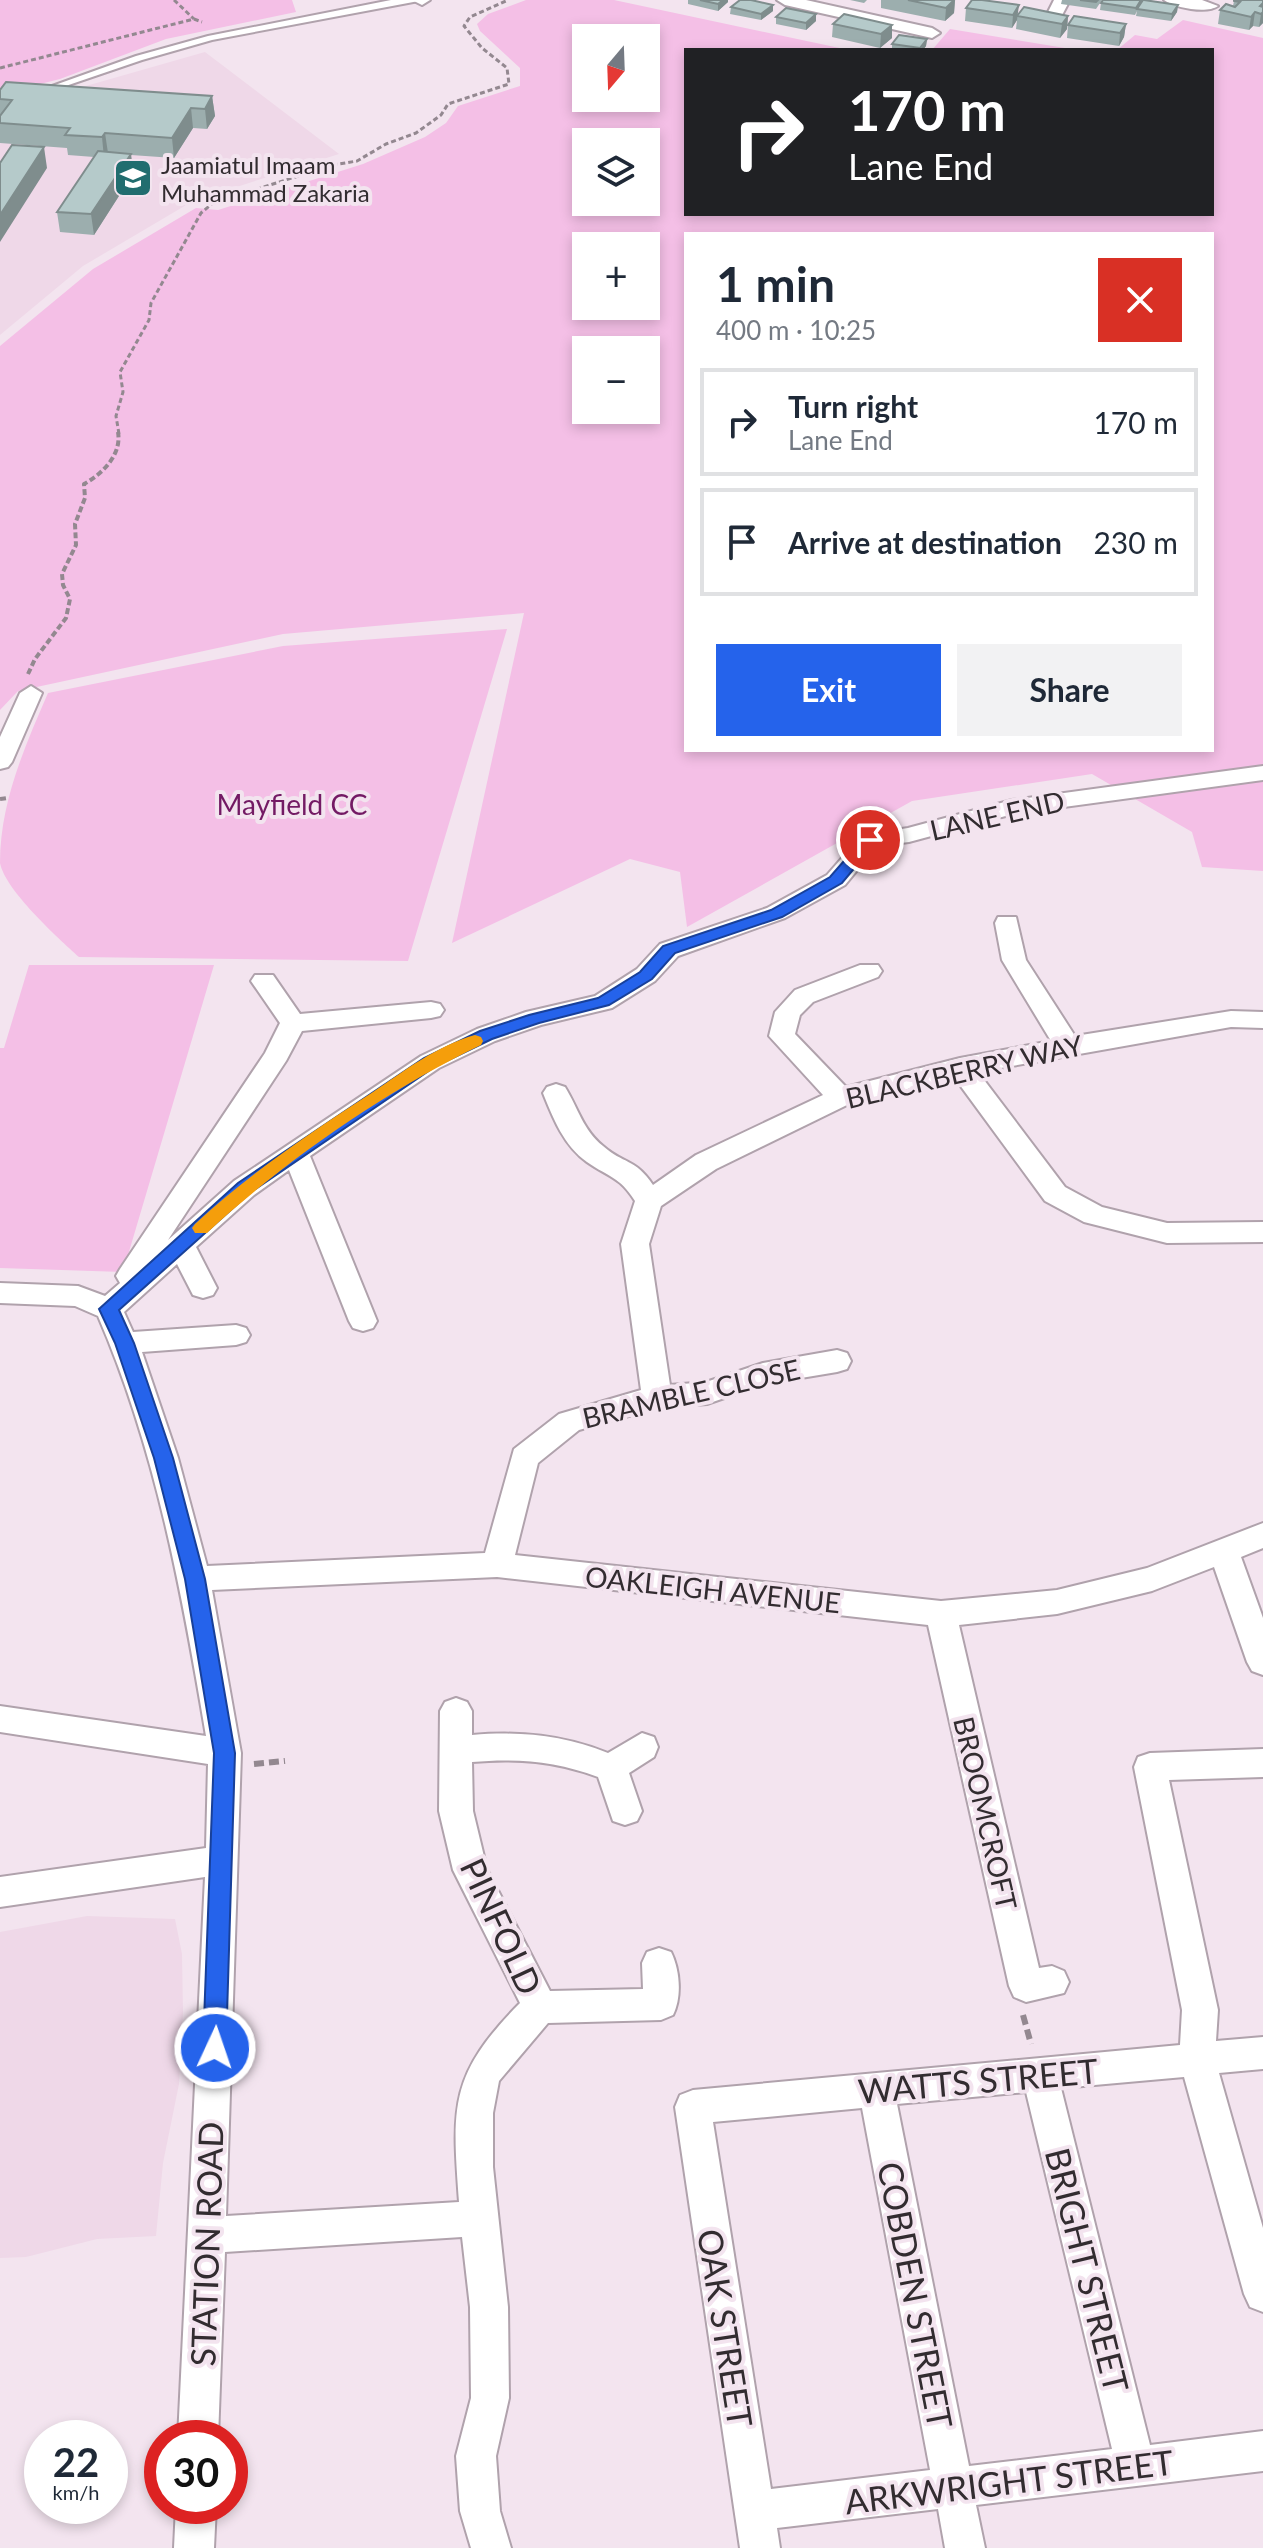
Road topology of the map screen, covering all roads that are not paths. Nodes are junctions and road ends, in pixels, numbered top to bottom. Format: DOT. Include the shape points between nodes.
graph roads {
  1 [pos="421,0"];
  2 [pos="785,0"];
  3 [pos="1172,0"];
  4 [pos="1209,8"];
  5 [pos="932,33"];
  6 [pos="36,92"];
  7 [pos="31,693"];
  8 [pos="0,762"];
  9 [pos="1263,773"];
  10 [pos="1007,923"];
  11 [pos="869,971"];
  12 [pos="264,981"];
  13 [pos="431,1010"];
  14 [pos="1263,1020"];
  15 [pos="293,1023"];
  16 [pos="1066,1047"];
  17 [pos="960,1067"];
  18 [pos="556,1093"];
  19 [pos="841,1097"];
  20 [pos="295,1151"];
  21 [pos="649,1201"];
  22 [pos="1263,1232"];
  23 [pos="182,1246"];
  24 [pos="203,1288"];
  25 [pos="0,1293"];
  26 [pos="109,1309"];
  27 [pos="363,1321"];
  28 [pos="236,1335"];
  29 [pos="124,1343"];
  30 [pos="837,1361"];
  31 [pos="657,1397"];
  32 [pos="1263,1535"];
  33 [pos="1224,1552"];
  34 [pos="497,1565"];
  35 [pos="195,1579"];
  36 [pos="941,1614"];
  37 [pos="1263,1662"];
  38 [pos="456,1711"];
  39 [pos="0,1719"];
  40 [pos="642,1747"];
  41 [pos="457,1750"];
  42 [pos="225,1753"];
  43 [pos="1263,1763"];
  44 [pos="611,1768"];
  45 [pos="625,1811"];
  46 [pos="223,1860"];
  47 [pos="0,1892"];
  48 [pos="659,1963"];
  49 [pos="1039,1984"];
  50 [pos="540,2007"];
  51 [pos="1263,2053"];
  52 [pos="1197,2059"];
  53 [pos="1040,2074"];
  54 [pos="876,2089"];
  55 [pos="693,2107"];
  56 [pos="479,2218"];
  57 [pos="206,2235"];
  58 [pos="1263,2294"];
  59 [pos="199,2420"];
  60 [pos="1263,2451"];
  61 [pos="1136,2466"];
  62 [pos="953,2487"];
  63 [pos="195,2524"];
  64 [pos="757,2530"];
  65 [pos="194,2548"];
  66 [pos="491,2548"];
  67 [pos="965,2548"];
  1 -- 6 [label="lane" via="233,33"];
  2 -- 5 [label="street"];
  3 -- 4 [label="street"];
  7 -- 8 [label="street"];
  9 -- 20 [label="street, LANE END" via="1012,807 870,840 836,880 776,913 669,950 646,975 603,1002 535,1018 430,1062"];
  10 -- 16 [label="street" via="1012,956 1050,1011"];
  11 -- 19 [label="street" via="804,996 788,1012 782,1036"];
  12 -- 15 [label="street"];
  13 -- 15 [label="street"];
  14 -- 16 [label="street, BLACKBERRY WAY" via="1231,1019"];
  15 -- 26 [label="street"];
  16 -- 17 [label="street, BLACKBERRY WAY"];
  17 -- 19 [label="street, BLACKBERRY WAY"];
  17 -- 22 [label="street" via="1055,1194 1094,1215 1167,1233"];
  18 -- 21 [label="street" via="570,1127 594,1154 632,1175"];
  19 -- 21 [label="street, BLACKBERRY WAY" via="706,1162"];
  20 -- 23 [label="street, LANE END" via="244,1188"];
  20 -- 27 [label="street"];
  21 -- 31 [label="street" via="635,1244"];
  23 -- 24 [label="street"];
  23 -- 26 [label="street, LANE END"];
  25 -- 26 [label="street" via="78,1296"];
  26 -- 29 [label="street, STATION ROAD"];
  28 -- 29 [label="street"];
  29 -- 35 [label="street, STATION ROAD" via="163,1458"];
  30 -- 31 [label="street, BRAMBLE CLOSE" via="763,1374 707,1393"];
  31 -- 34 [label="street, BRAMBLE CLOSE" via="569,1422 525,1457"];
  32 -- 33 [label="street, OAKLEIGH AVENUE"];
  33 -- 36 [label="street, OAKLEIGH AVENUE" via="1152,1579 1057,1602"];
  33 -- 37 [label="street"];
  34 -- 35 [label="street, OAKLEIGH AVENUE"];
  34 -- 36 [label="street, OAKLEIGH AVENUE"];
  35 -- 42 [label="street, STATION ROAD"];
  36 -- 49 [label="street, BROOMCROFT"];
  38 -- 41 [label="street, PINFOLD"];
  39 -- 42 [label="street"];
  40 -- 44 [label="street"];
  41 -- 44 [label="street" via="520,1744 574,1752"];
  41 -- 50 [label="street, PINFOLD" via="456,1811 470,1870"];
  42 -- 46 [label="street, STATION ROAD"];
  43 -- 52 [label="street" via="1150,1767 1200,2010"];
  44 -- 45 [label="street"];
  46 -- 47 [label="street"];
  46 -- 57 [label="street, STATION ROAD"];
  48 -- 50 [label="street, PINFOLD" via="661,2004"];
  50 -- 56 [label="street, PINFOLD" via="481,2079 474,2119"];
  51 -- 52 [label="street, WATTS STREET"];
  52 -- 53 [label="street, WATTS STREET"];
  52 -- 58 [label="street"];
  53 -- 54 [label="street, WATTS STREET"];
  53 -- 61 [label="street, BRIGHT STREET"];
  54 -- 55 [label="street, WATTS STREET"];
  54 -- 62 [label="street, COBDEN STREET"];
  55 -- 64 [label="street, OAK STREET"];
  56 -- 57 [label="street"];
  56 -- 66 [label="street, PINFOLD" via="489,2307 490,2398 476,2456 480,2511"];
  57 -- 59 [label="street, STATION ROAD"];
  60 -- 61 [label="street, ARKWRIGHT STREET"];
  61 -- 62 [label="street, ARKWRIGHT STREET"];
  62 -- 64 [label="street, ARKWRIGHT STREET"];
  62 -- 67 [label="street, COBDEN STREET"];
  63 -- 65 [label="street"];
}
